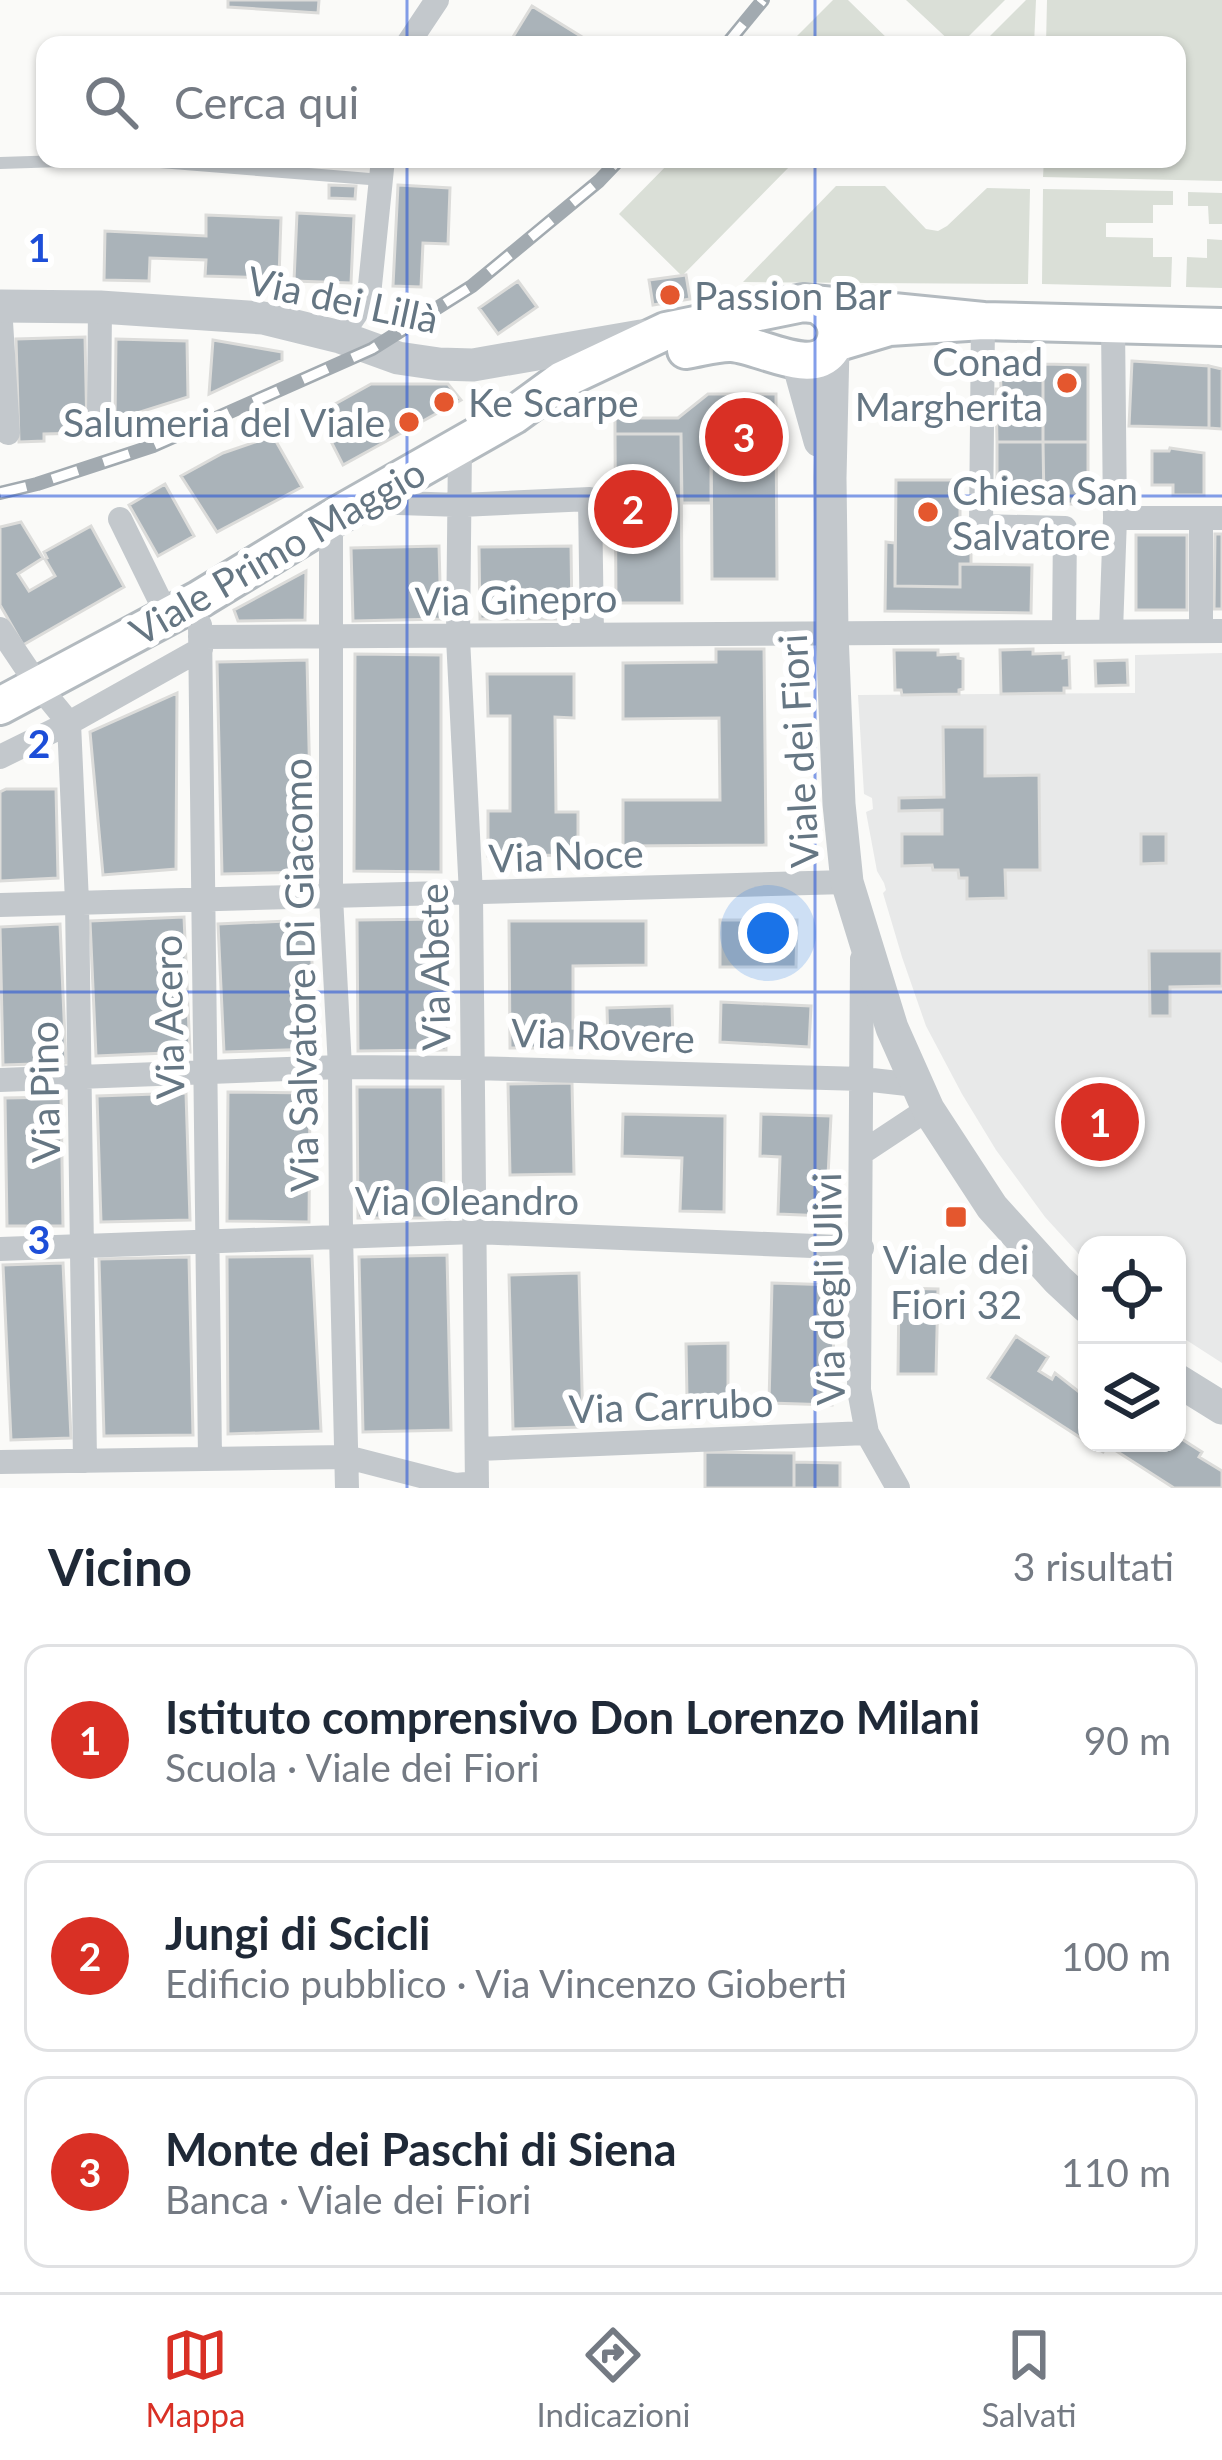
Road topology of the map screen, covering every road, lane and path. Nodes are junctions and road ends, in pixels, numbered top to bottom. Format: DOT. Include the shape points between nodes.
graph roads {
  1 [pos="437,0"];
  2 [pos="413,36"];
  3 [pos="36,162"];
  4 [pos="0,163"];
  5 [pos="383,169"];
  6 [pos="0,306"];
  7 [pos="803,306"];
  8 [pos="100,307"];
  9 [pos="983,321"];
  10 [pos="1113,325"];
  11 [pos="1222,327"];
  12 [pos="666,332"];
  13 [pos="340,337"];
  14 [pos="834,345"];
  15 [pos="792,358"];
  16 [pos="472,365"];
  17 [pos="99,415"];
  18 [pos="514,415"];
  19 [pos="8,433"];
  20 [pos="460,446"];
  21 [pos="830,478"];
  22 [pos="461,505"];
  23 [pos="346,510"];
  24 [pos="1115,518"];
  25 [pos="1212,518"];
  26 [pos="120,519"];
  27 [pos="200,598"];
  28 [pos="168,617"];
  29 [pos="0,628"];
  30 [pos="1064,631"];
  31 [pos="1111,631"];
  32 [pos="1211,631"];
  33 [pos="832,632"];
  34 [pos="592,634"];
  35 [pos="333,636"];
  36 [pos="458,638"];
  37 [pos="200,643"];
  38 [pos="38,684"];
  39 [pos="0,695"];
  40 [pos="0,706"];
  41 [pos="69,723"];
  42 [pos="0,757"];
  43 [pos="847,882"];
  44 [pos="471,894"];
  45 [pos="332,897"];
  46 [pos="203,898"];
  47 [pos="77,902"];
  48 [pos="0,905"];
  49 [pos="862,935"];
  50 [pos="340,1067"];
  51 [pos="471,1068"];
  52 [pos="206,1072"];
  53 [pos="80,1077"];
  54 [pos="862,1078"];
  55 [pos="0,1080"];
  56 [pos="922,1097"];
  57 [pos="863,1152"];
  58 [pos="475,1232"];
  59 [pos="340,1235"];
  60 [pos="206,1241"];
  61 [pos="81,1245"];
  62 [pos="862,1248"];
  63 [pos="0,1249"];
  64 [pos="1078,1298"];
  65 [pos="1186,1386"];
  66 [pos="1222,1408"];
  67 [pos="867,1433"];
  68 [pos="210,1446"];
  69 [pos="478,1449"];
  70 [pos="346,1457"];
  71 [pos="85,1461"];
  72 [pos="0,1462"];
  73 [pos="477,1485"];
  74 [pos="347,1488"];
  75 [pos="898,1488"];
  1 -- 2 [label="street"];
  3 -- 4 [label="lane"];
  5 -- 13 [label="street" via="370,295"];
  6 -- 8 [label="street, Via dei Lillà"];
  6 -- 19 [label="street"];
  7 -- 9 [label="main road"];
  7 -- 12 [label="main road"];
  7 -- 14 [label="main road" via="826,310"];
  7 -- 15 [label="main road" via="781,317 776,330"];
  8 -- 13 [label="street, Via dei Lillà" via="263,318"];
  8 -- 17 [label="street"];
  9 -- 10 [label="main road"];
  9 -- 14 [label="main road" via="889,327"];
  9 -- 30 [label="street" via="981,526 1065,527"];
  10 -- 11 [label="main road"];
  10 -- 24 [label="street"];
  12 -- 16 [label="street, Via dei Lillà"];
  12 -- 18 [label="main road" via="562,380"];
  13 -- 16 [label="street, Via dei Lillà" via="398,358"];
  14 -- 15 [label="main road" via="818,360"];
  14 -- 21 [label="street"];
  15 -- 18 [label="main road" via="730,342 677,352"];
  15 -- 21 [label="street"];
  16 -- 18 [label="street"];
  18 -- 20 [label="main road, Viale Primo Maggio"];
  20 -- 22 [label="street, Via Abete"];
  20 -- 23 [label="main road, Viale Primo Maggio"];
  21 -- 33 [label="street, Viale dei Fiori"];
  22 -- 23 [label="street"];
  22 -- 34 [label="street" via="590,499"];
  22 -- 36 [label="street, Via Abete"];
  23 -- 27 [label="main road, Viale Primo Maggio"];
  23 -- 35 [label="street, Via Salvatore Di Giacomo"];
  24 -- 25 [label="street"];
  24 -- 31 [label="street"];
  25 -- 32 [label="street"];
  26 -- 28 [label="street"];
  27 -- 28 [label="main road, Viale Primo Maggio"];
  27 -- 37 [label="street, Via Acero"];
  28 -- 38 [label="main road, Viale Primo Maggio"];
  29 -- 38 [label="street"];
  30 -- 31 [label="street, Via Ginepro"];
  30 -- 33 [label="street, Via Ginepro"];
  31 -- 32 [label="street, Via Ginepro"];
  33 -- 34 [label="street, Via Ginepro"];
  33 -- 43 [label="street, Viale dei Fiori"];
  34 -- 36 [label="street, Via Ginepro"];
  35 -- 36 [label="street, Via Ginepro"];
  35 -- 37 [label="street, Via Ginepro"];
  35 -- 45 [label="street, Via Salvatore Di Giacomo"];
  36 -- 44 [label="street, Via Abete"];
  37 -- 41 [label="street"];
  37 -- 46 [label="street, Via Acero"];
  38 -- 39 [label="main road"];
  38 -- 40 [label="main road"];
  38 -- 41 [label="street"];
  41 -- 42 [label="street"];
  41 -- 47 [label="street, Via Pino"];
  43 -- 44 [label="street, Via Noce"];
  43 -- 49 [label="street, Viale dei Fiori"];
  44 -- 45 [label="street, Via Noce"];
  44 -- 51 [label="street, Via Abete"];
  45 -- 46 [label="street, Via Noce"];
  45 -- 50 [label="street, Via Salvatore Di Giacomo"];
  46 -- 47 [label="street, Via Noce"];
  46 -- 52 [label="street, Via Acero"];
  47 -- 48 [label="street, Via Noce"];
  47 -- 53 [label="street, Via Pino"];
  49 -- 54 [label="street, Via degli Ulivi"];
  49 -- 56 [label="street, Viale dei Fiori"];
  50 -- 51 [label="street, Via Rovere"];
  50 -- 52 [label="street, Via Rovere"];
  50 -- 59 [label="street, Via Salvatore Di Giacomo"];
  51 -- 54 [label="street, Via Rovere"];
  51 -- 58 [label="street, Via Abete"];
  52 -- 53 [label="street, Via Rovere"];
  52 -- 60 [label="street, Via Acero"];
  53 -- 55 [label="street, Via Rovere"];
  53 -- 61 [label="street, Via Pino"];
  54 -- 56 [label="street, Via Rovere"];
  54 -- 57 [label="street, Via degli Ulivi"];
  56 -- 57 [label="street"];
  56 -- 64 [label="street, Viale dei Fiori" via="992,1207"];
  57 -- 62 [label="street, Via degli Ulivi"];
  58 -- 59 [label="street, Via Oleandro"];
  58 -- 62 [label="street, Via Oleandro"];
  58 -- 69 [label="street, Via Abete"];
  59 -- 60 [label="street, Via Oleandro"];
  59 -- 70 [label="street, Via Salvatore Di Giacomo"];
  60 -- 61 [label="street, Via Oleandro"];
  60 -- 68 [label="street, Via Acero"];
  61 -- 63 [label="street, Via Oleandro"];
  61 -- 71 [label="street, Via Pino"];
  62 -- 67 [label="street, Via degli Ulivi" via="859,1390"];
  65 -- 66 [label="street"];
  67 -- 69 [label="street, Via Carrubo"];
  67 -- 75 [label="street, Via degli Ulivi"];
  68 -- 70 [label="street"];
  68 -- 71 [label="street"];
  69 -- 73 [label="street, Via Abete"];
  70 -- 73 [label="street"];
  70 -- 74 [label="street, Via Salvatore Di Giacomo"];
  71 -- 72 [label="street"];
}
